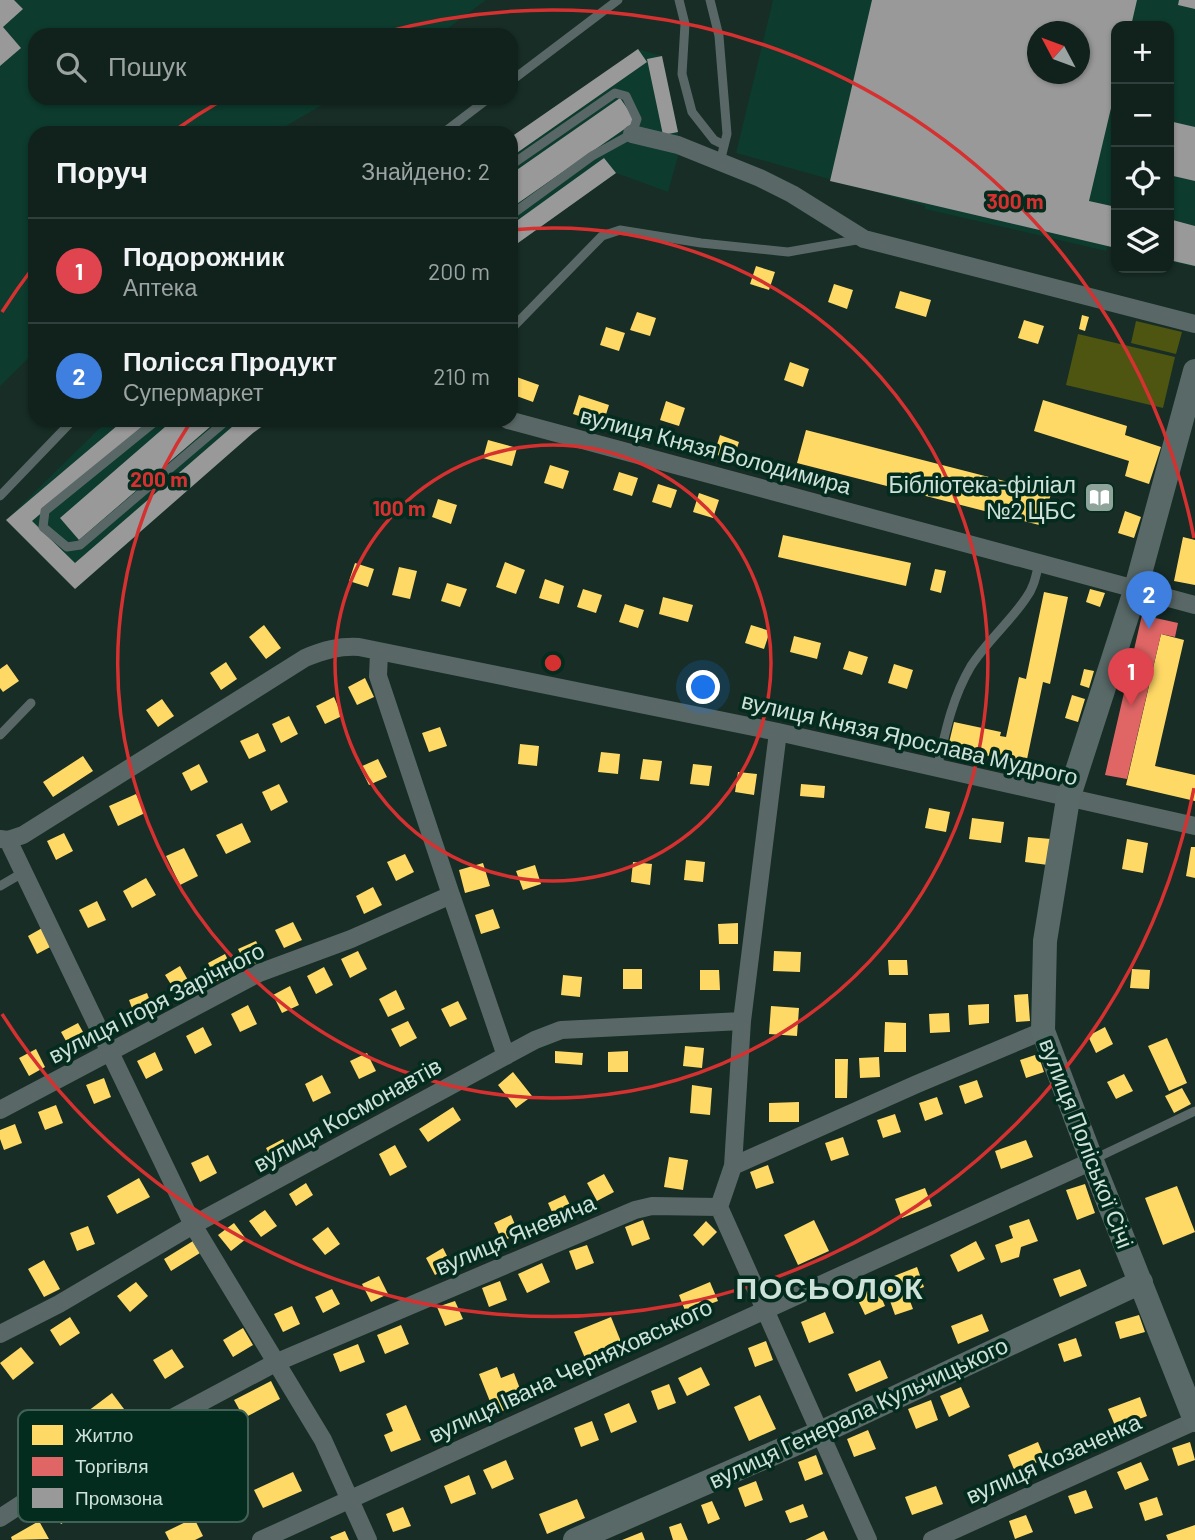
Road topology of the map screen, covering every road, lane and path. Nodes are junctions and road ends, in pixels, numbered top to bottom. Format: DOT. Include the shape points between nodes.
graph roads {
  1 [pos="618,0"];
  2 [pos="679,0"];
  3 [pos="710,0"];
  4 [pos="518,76"];
  5 [pos="480,105"];
  6 [pos="452,126"];
  7 [pos="632,134"];
  8 [pos="722,154"];
  9 [pos="518,160"];
  10 [pos="518,210"];
  11 [pos="864,239"];
  12 [pos="518,321"];
  13 [pos="1195,324"];
  14 [pos="1195,371"];
  15 [pos="518,423"];
  16 [pos="66,427"];
  17 [pos="148,427"];
  18 [pos="219,427"];
  19 [pos="0,496"];
  20 [pos="1039,563"];
  21 [pos="1136,588"];
  22 [pos="1195,605"];
  23 [pos="379,652"];
  24 [pos="30,703"];
  25 [pos="778,732"];
  26 [pos="0,735"];
  27 [pos="937,769"];
  28 [pos="1068,799"];
  29 [pos="1195,827"];
  30 [pos="4,839"];
  31 [pos="24,872"];
  32 [pos="0,886"];
  33 [pos="451,895"];
  34 [pos="743,1021"];
  35 [pos="1043,1031"];
  36 [pos="109,1052"];
  37 [pos="506,1056"];
  38 [pos="0,1110"];
  39 [pos="1195,1111"];
  40 [pos="1092,1161"];
  41 [pos="733,1166"];
  42 [pos="719,1207"];
  43 [pos="193,1225"];
  44 [pos="1141,1282"];
  45 [pos="764,1309"];
  46 [pos="0,1334"];
  47 [pos="275,1363"];
  48 [pos="187,1410"];
  49 [pos="1194,1413"];
  50 [pos="820,1433"];
  51 [pos="348,1499"];
  52 [pos="18,1506"];
  53 [pos="0,1518"];
  54 [pos="261,1540"];
  55 [pos="368,1540"];
  56 [pos="575,1540"];
  57 [pos="868,1540"];
  58 [pos="932,1540"];
  1 -- 4 [label="lane"];
  2 -- 8 [label="lane" via="685,24 682,74 692,112"];
  3 -- 8 [label="lane" via="719,36 727,134"];
  5 -- 6 [label="lane"];
  7 -- 8 [label="street"];
  7 -- 9 [label="lane" via="637,119 626,96 615,93"];
  7 -- 10 [label="lane" via="592,156"];
  8 -- 11 [label="street"];
  11 -- 12 [label="lane" via="788,253 620,230 603,236"];
  11 -- 13 [label="street"];
  14 -- 21 [label="street, вулиця Поліської Січі" via="1185,422"];
  15 -- 20 [label="street, вулиця Князя Володимира"];
  16 -- 19 [label="lane"];
  17 -- 18 [label="lane" via="45,511 43,527 67,547 80,545"];
  20 -- 21 [label="street, вулиця Князя Володимира"];
  20 -- 27 [label="lane" via="1026,599 984,648 961,686"];
  21 -- 22 [label="street, вулиця Князя Володимира"];
  21 -- 28 [label="street, вулиця Поліської Січі"];
  23 -- 25 [label="street, вулиця Князя Ярослава Мудрого"];
  23 -- 30 [label="street, вулиця Князя Ярослава Мудрого" via="343,646 305,657 23,835"];
  23 -- 33 [label="street" via="379,676"];
  24 -- 26 [label="lane"];
  25 -- 27 [label="street, вулиця Князя Ярослава Мудрого"];
  25 -- 34 [label="street"];
  27 -- 28 [label="street, вулиця Князя Ярослава Мудрого"];
  28 -- 29 [label="street, вулиця Князя Ярослава Мудрого"];
  28 -- 35 [label="street, вулиця Поліської Січі" via="1045,941"];
  30 -- 31 [label="street"];
  31 -- 32 [label="lane"];
  31 -- 36 [label="street"];
  33 -- 36 [label="street, вулиця Ігоря Зарічного" via="259,973"];
  33 -- 37 [label="street"];
  34 -- 37 [label="street, вулиця Космонавтів" via="561,1030"];
  34 -- 41 [label="street"];
  35 -- 40 [label="street, вулиця Поліської Січі"];
  35 -- 41 [label="street"];
  36 -- 38 [label="street, вулиця Ігоря Зарічного"];
  36 -- 43 [label="street"];
  37 -- 43 [label="street, вулиця Космонавтів"];
  39 -- 40 [label="lane"];
  40 -- 44 [label="street, вулиця Поліської Січі"];
  40 -- 45 [label="street, вулиця Івана Черняховського"];
  41 -- 42 [label="street"];
  42 -- 45 [label="street"];
  42 -- 47 [label="street, вулиця Яневича" via="635,1210"];
  43 -- 46 [label="street, вулиця Космонавтів"];
  43 -- 47 [label="street"];
  44 -- 49 [label="street, вулиця Поліської Січі"];
  44 -- 50 [label="street, вулиця Генерала Кульчицького"];
  45 -- 50 [label="street"];
  45 -- 51 [label="street, вулиця Івана Черняховського"];
  47 -- 48 [label="street, вулиця Яневича"];
  47 -- 51 [label="street" via="323,1440"];
  49 -- 58 [label="street, вулиця Козаченка"];
  50 -- 56 [label="street, вулиця Генерала Кульчицького"];
  50 -- 57 [label="street"];
  51 -- 54 [label="street, вулиця Івана Черняховського"];
  51 -- 55 [label="street"];
  52 -- 53 [label="street, вулиця Яневича"];
}
